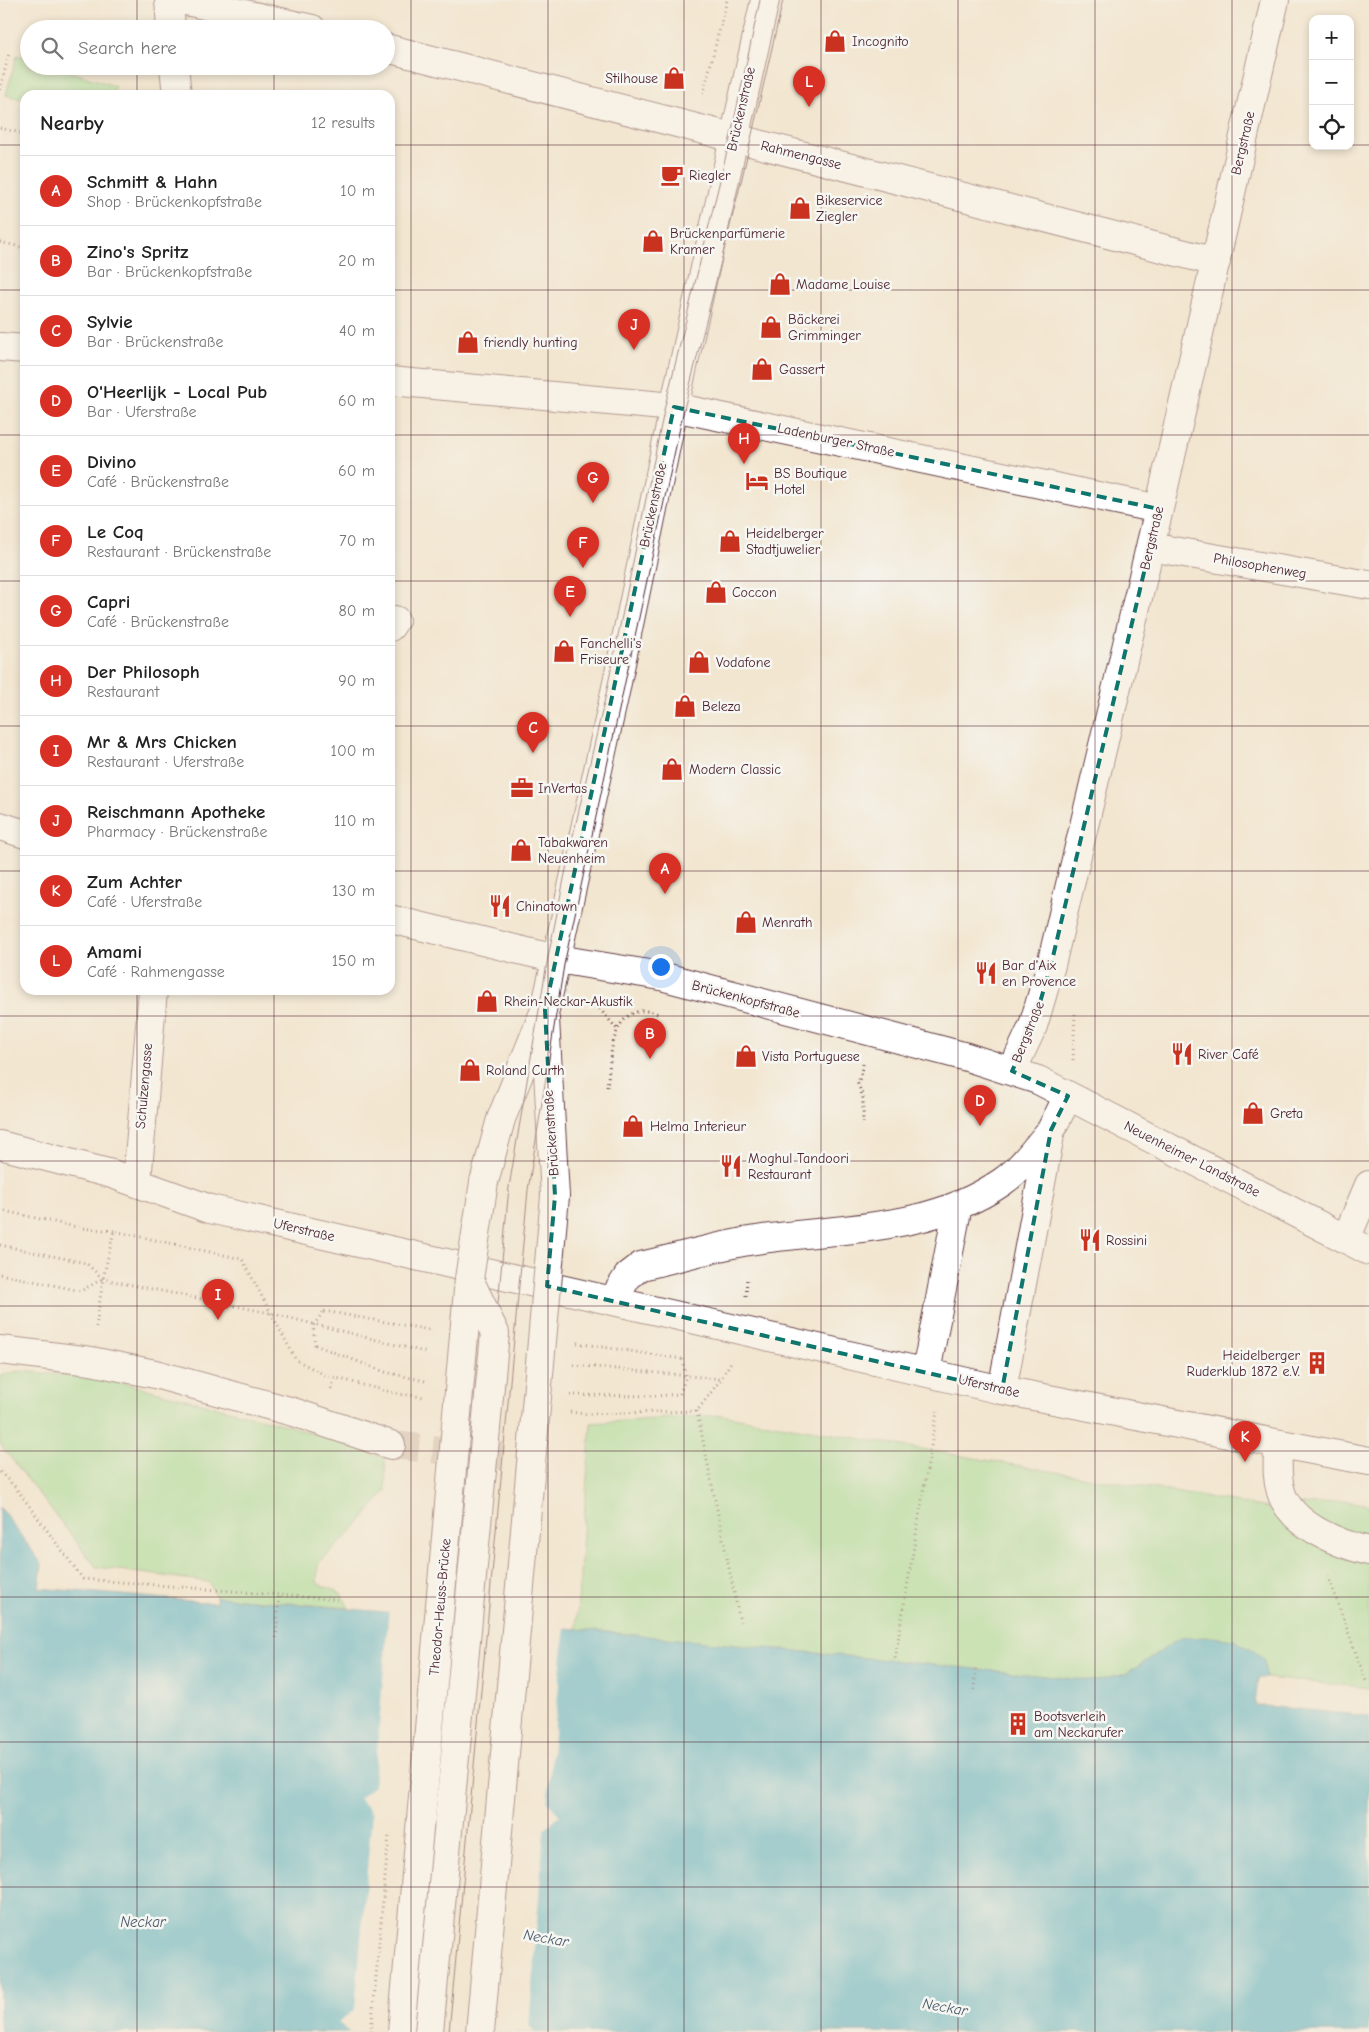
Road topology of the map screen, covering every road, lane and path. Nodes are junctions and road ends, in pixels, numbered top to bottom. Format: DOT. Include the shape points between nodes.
graph roads {
  1 [pos="169,0"];
  2 [pos="182,0"];
  3 [pos="727,0"];
  4 [pos="765,0"];
  5 [pos="1275,0"];
  6 [pos="270,9"];
  7 [pos="170,20"];
  8 [pos="293,20"];
  9 [pos="395,50"];
  10 [pos="10,53"];
  11 [pos="175,75"];
  12 [pos="0,90"];
  13 [pos="176,90"];
  14 [pos="703,96"];
  15 [pos="0,128"];
  16 [pos="20,133"];
  17 [pos="734,138"];
  18 [pos="0,242"];
  19 [pos="20,247"];
  20 [pos="1216,262"];
  21 [pos="0,347"];
  22 [pos="20,349"];
  23 [pos="395,381"];
  24 [pos="674,407"];
  25 [pos="1159,509"];
  26 [pos="1150,547"];
  27 [pos="1369,585"];
  28 [pos="0,826"];
  29 [pos="20,832"];
  30 [pos="395,920"];
  31 [pos="557,958"];
  32 [pos="153,995"];
  33 [pos="545,1010"];
  34 [pos="642,1011"];
  35 [pos="863,1063"];
  36 [pos="1012,1071"];
  37 [pos="607,1087"];
  38 [pos="1068,1096"];
  39 [pos="863,1123"];
  40 [pos="1051,1130"];
  41 [pos="0,1145"];
  42 [pos="137,1182"];
  43 [pos="484,1182"];
  44 [pos="1369,1185"];
  45 [pos="958,1205"];
  46 [pos="0,1210"];
  47 [pos="114,1231"];
  48 [pos="748,1242"];
  49 [pos="0,1245"];
  50 [pos="1358,1245"];
  51 [pos="0,1274"];
  52 [pos="103,1278"];
  53 [pos="470,1280"];
  54 [pos="612,1301"];
  55 [pos="270,1312"];
  56 [pos="95,1329"];
  57 [pos="436,1331"];
  58 [pos="741,1331"];
  59 [pos="571,1342"];
  60 [pos="0,1350"];
  61 [pos="433,1354"];
  62 [pos="568,1364"];
  63 [pos="934,1373"];
  64 [pos="409,1378"];
  65 [pos="1002,1390"];
  66 [pos="587,1396"];
  67 [pos="427,1397"];
  68 [pos="697,1411"];
  69 [pos="566,1412"];
  70 [pos="390,1445"];
  71 [pos="1278,1445"];
  72 [pos="1369,1461"];
  73 [pos="0,1472"];
  74 [pos="1310,1526"];
  75 [pos="1369,1551"];
  76 [pos="279,1595"];
  77 [pos="341,1600"];
  78 [pos="740,1622"];
  79 [pos="276,1638"];
  80 [pos="895,1658"];
  81 [pos="976,1668"];
  82 [pos="1367,1684"];
  83 [pos="974,1690"];
  84 [pos="402,2032"];
  85 [pos="429,2032"];
  86 [pos="480,2032"];
  1 -- 7 [label="street"];
  2 -- 6 [label="street"];
  3 -- 14 [label="path"];
  4 -- 17 [label="street, Brückenstraße"];
  5 -- 20 [label="street, Bergstraße"];
  6 -- 8 [label="street"];
  9 -- 17 [label="street, Rahmengasse"];
  10 -- 12 [label="path"];
  11 -- 13 [label="street"];
  15 -- 16 [label="path"];
  17 -- 20 [label="street, Rahmengasse"];
  17 -- 24 [label="street, Brückenstraße"];
  18 -- 19 [label="path"];
  20 -- 25 [label="street, Bergstraße"];
  21 -- 22 [label="street"];
  23 -- 24 [label="street, Ladenburger Straße"];
  24 -- 25 [label="street, Ladenburger Straße"];
  24 -- 31 [label="street, Brückenstraße"];
  25 -- 26 [label="street, Bergstraße"];
  26 -- 27 [label="street, Philosophenweg"];
  26 -- 36 [label="street, Bergstraße" via="1051,965 1033,1026"];
  28 -- 29 [label="street"];
  30 -- 31 [label="street, Brückenkopfstraße"];
  31 -- 33 [label="street, Brückenstraße"];
  31 -- 36 [label="street, Brückenkopfstraße" via="661,976"];
  32 -- 42 [label="street, Schulzengasse"];
  33 -- 43 [label="street, Brückenstraße" via="501,1119"];
  33 -- 86 [label="street, Brückenstraße, bridge" via="555,1196"];
  34 -- 37 [label="path" via="626,1017 617,1029"];
  35 -- 39 [label="path" via="858,1084 863,1097"];
  36 -- 38 [label="street, Neuenheimer Landstraße"];
  38 -- 40 [label="street"];
  38 -- 50 [label="street, Neuenheimer Landstraße"];
  40 -- 45 [label="street" via="1002,1182"];
  40 -- 65 [label="street"];
  41 -- 42 [label="street, Uferstraße"];
  42 -- 54 [label="street, Uferstraße" via="210,1209"];
  43 -- 53 [label="street, Theodor-Heuss-Brücke, bridge"];
  44 -- 50 [label="street"];
  45 -- 48 [label="street" via="922,1219 870,1229"];
  45 -- 63 [label="street"];
  46 -- 47 [label="path" via="81,1228"];
  47 -- 52 [label="path"];
  47 -- 55 [label="path" via="242,1259"];
  48 -- 54 [label="street" via="641,1266 623,1281"];
  48 -- 58 [label="path" via="746,1310"];
  49 -- 52 [label="path" via="86,1263"];
  51 -- 52 [label="path" via="81,1291"];
  52 -- 55 [label="path"];
  52 -- 56 [label="path"];
  53 -- 84 [label="street, Theodor-Heuss-Brücke, bridge"];
  53 -- 85 [label="street, bridge" via="494,1333"];
  54 -- 58 [label="street, Uferstraße"];
  55 -- 61 [label="path"];
  55 -- 67 [label="path" via="296,1360 325,1375 398,1394"];
  57 -- 64 [label="path, bridge" via="324,1311 313,1326 315,1345"];
  58 -- 63 [label="street, Uferstraße"];
  59 -- 66 [label="path, bridge" via="682,1359 686,1376 680,1394"];
  60 -- 70 [label="street" via="91,1361 155,1374 293,1412"];
  62 -- 68 [label="path" via="721,1379"];
  63 -- 65 [label="street, Uferstraße"];
  63 -- 80 [label="path"];
  65 -- 71 [label="street, Uferstraße"];
  68 -- 69 [label="path"];
  68 -- 78 [label="path"];
  71 -- 72 [label="street, Uferstraße"];
  71 -- 74 [label="street" via="1281,1494 1293,1512"];
  73 -- 76 [label="path" via="15,1487 83,1579"];
  74 -- 75 [label="street" via="1336,1540"];
  74 -- 82 [label="path"];
  76 -- 77 [label="path"];
  76 -- 79 [label="path"];
  81 -- 83 [label="path"];
}
